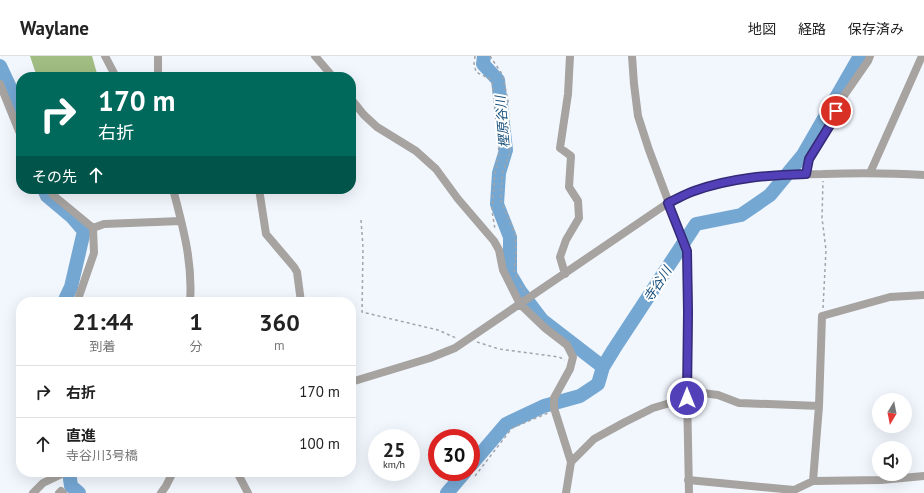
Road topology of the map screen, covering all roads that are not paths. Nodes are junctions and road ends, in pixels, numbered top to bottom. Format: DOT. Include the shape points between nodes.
graph roads {
  1 [pos="105,56"];
  2 [pos="158,56"];
  3 [pos="315,56"];
  4 [pos="570,56"];
  5 [pos="632,56"];
  6 [pos="870,56"];
  7 [pos="922,56"];
  8 [pos="113,72"];
  9 [pos="158,72"];
  10 [pos="329,72"];
  11 [pos="0,84"];
  12 [pos="356,105"];
  13 [pos="16,124"];
  14 [pos="870,173"];
  15 [pos="806,174"];
  16 [pos="924,175"];
  17 [pos="52,194"];
  18 [pos="174,194"];
  19 [pos="260,194"];
  20 [pos="668,203"];
  21 [pos="181,221"];
  22 [pos="93,228"];
  23 [pos="565,274"];
  24 [pos="924,295"];
  25 [pos="79,297"];
  26 [pos="190,297"];
  27 [pos="300,297"];
  28 [pos="520,304"];
  29 [pos="356,380"];
  30 [pos="687,395"];
  31 [pos="819,406"];
  32 [pos="571,462"];
  33 [pos="924,476"];
  34 [pos="56,477"];
  35 [pos="170,477"];
  36 [pos="240,477"];
  37 [pos="688,480"];
  38 [pos="813,481"];
  39 [pos="33,493"];
  40 [pos="59,493"];
  41 [pos="63,493"];
  42 [pos="161,493"];
  43 [pos="248,493"];
  44 [pos="566,493"];
  45 [pos="689,493"];
  1 -- 8 [label="street"];
  2 -- 9 [label="street"];
  3 -- 10 [label="street"];
  4 -- 23 [label="street" via="568,94 560,148 571,156 569,188 578,201 579,218 566,240 560,258"];
  5 -- 20 [label="street" via="638,116"];
  6 -- 15 [label="street" via="843,97 830,125 809,159"];
  7 -- 14 [label="street"];
  11 -- 13 [label="street"];
  12 -- 28 [label="street" via="377,127 416,151 436,169 494,241 499,250 503,270"];
  14 -- 15 [label="street"];
  14 -- 16 [label="street"];
  15 -- 20 [label="street" via="739,179 692,192"];
  17 -- 22 [label="street"];
  18 -- 21 [label="street"];
  19 -- 27 [label="street" via="266,234 297,272"];
  20 -- 23 [label="street"];
  20 -- 30 [label="street" via="687,251"];
  21 -- 22 [label="street" via="109,224"];
  21 -- 26 [label="street" via="190,269"];
  22 -- 25 [label="street" via="94,253"];
  23 -- 28 [label="street"];
  24 -- 31 [label="street" via="890,297 822,316"];
  28 -- 29 [label="street" via="455,348"];
  28 -- 32 [label="street" via="567,345 574,357 554,398"];
  30 -- 31 [label="street" via="718,395 739,403"];
  30 -- 32 [label="street" via="653,408 594,439"];
  30 -- 37 [label="street"];
  31 -- 38 [label="street"];
  32 -- 44 [label="street"];
  33 -- 38 [label="street" via="881,480"];
  34 -- 39 [label="street" via="43,483"];
  35 -- 42 [label="street"];
  36 -- 43 [label="street"];
  37 -- 38 [label="street" via="794,490"];
  37 -- 45 [label="street"];
  40 -- 41 [label="street"];
}
